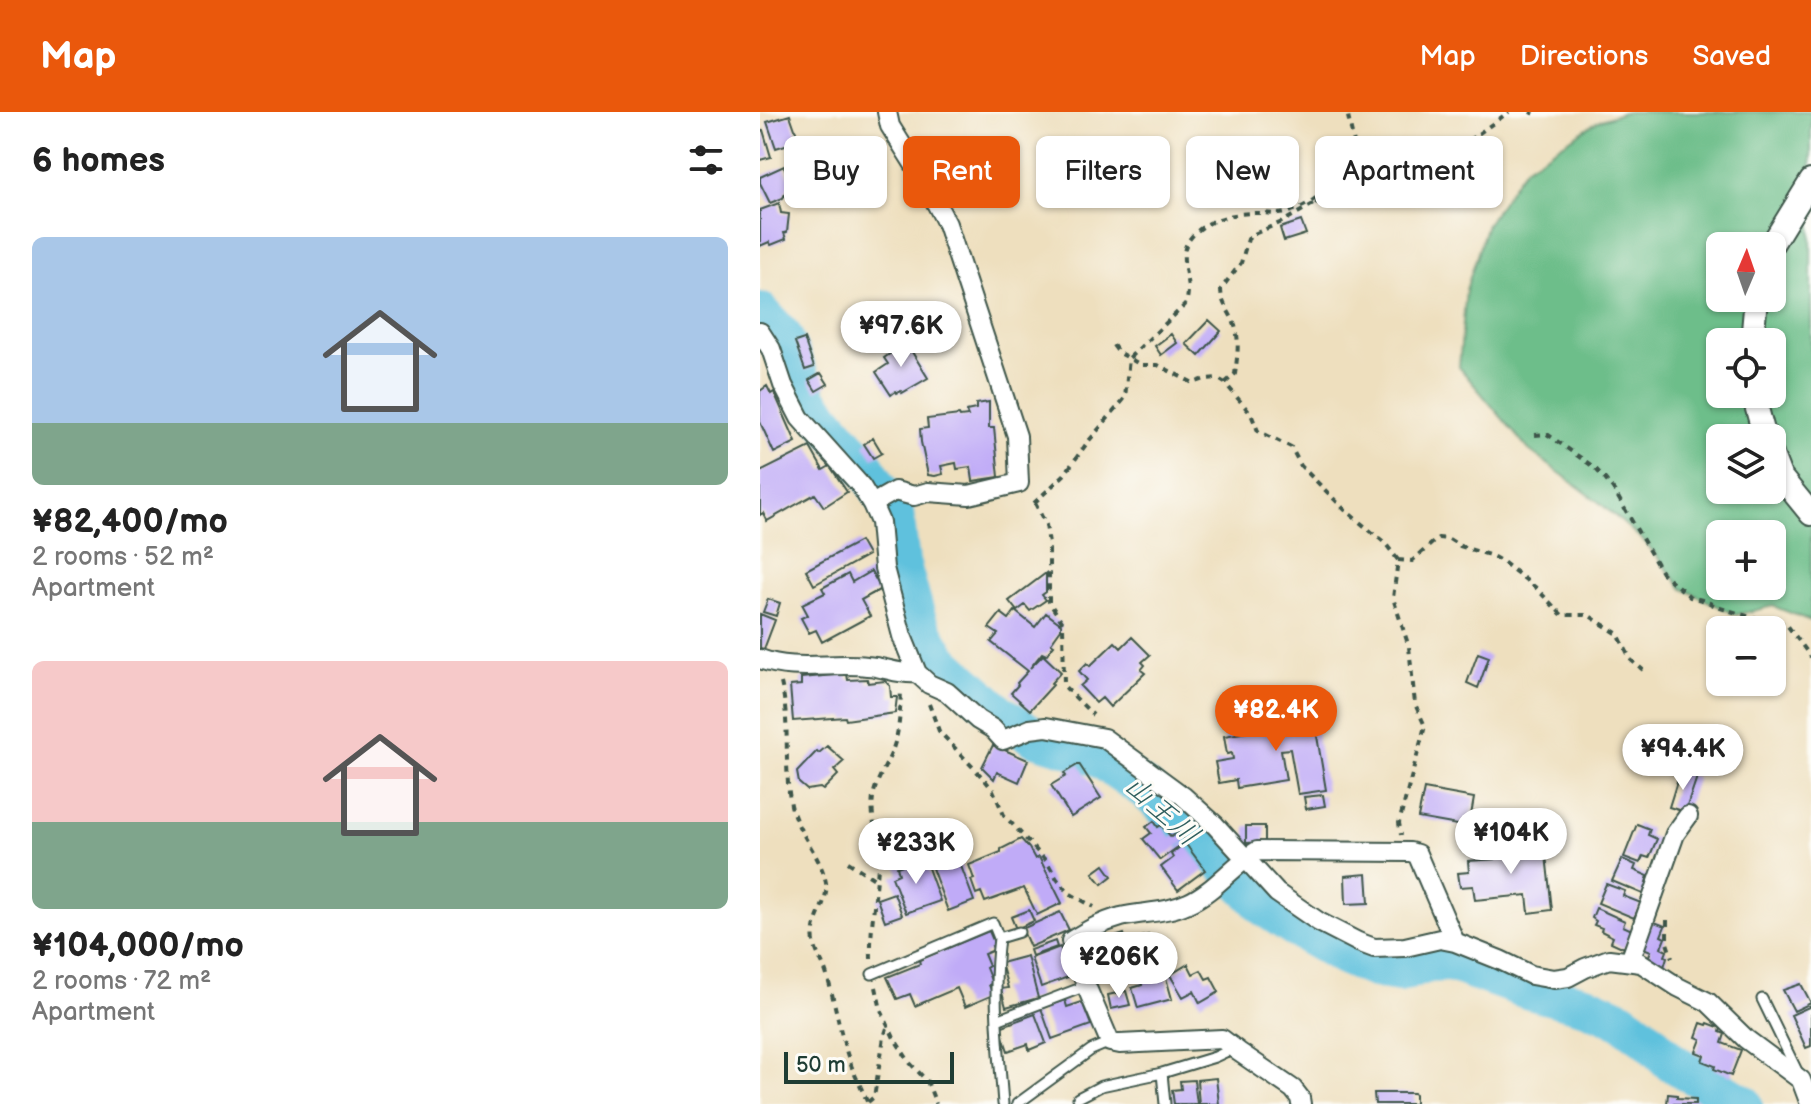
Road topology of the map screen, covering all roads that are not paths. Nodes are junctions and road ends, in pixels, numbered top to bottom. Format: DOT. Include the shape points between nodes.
graph roads {
  1 [pos="887,112"];
  2 [pos="1811,181"];
  3 [pos="1780,232"];
  4 [pos="760,332"];
  5 [pos="1786,483"];
  6 [pos="873,503"];
  7 [pos="1811,514"];
  8 [pos="768,662"];
  9 [pos="916,677"];
  10 [pos="1688,816"];
  11 [pos="1244,859"];
  12 [pos="1019,932"];
  13 [pos="999,938"];
  14 [pos="1455,942"];
  15 [pos="1630,961"];
  16 [pos="872,974"];
  17 [pos="1086,986"];
  18 [pos="1762,999"];
  19 [pos="997,1020"];
  20 [pos="1110,1042"];
  21 [pos="1234,1048"];
  22 [pos="1162,1073"];
  23 [pos="1806,1077"];
  24 [pos="1078,1098"];
  25 [pos="1003,1104"];
  26 [pos="1017,1104"];
  27 [pos="1165,1104"];
  28 [pos="1301,1104"];
  29 [pos="1810,1104"];
  1 -- 6 [label="street" via="947,224 1017,436 1019,483 969,495 895,491"];
  2 -- 3 [label="street"];
  4 -- 6 [label="street" via="800,418"];
  5 -- 7 [label="street"];
  6 -- 9 [label="street" via="884,568"];
  8 -- 9 [label="street" via="869,666"];
  9 -- 11 [label="street" via="947,692 1003,740 1046,727 1104,738 1183,796"];
  10 -- 15 [label="street" via="1675,834"];
  11 -- 14 [label="street" via="1289,903 1358,942 1374,948 1440,939"];
  11 -- 14 [label="street" via="1257,851 1417,854"];
  11 -- 17 [label="street" via="1191,902 1113,919 1071,941"];
  12 -- 13 [label="lane"];
  13 -- 16 [label="lane" via="993,923"];
  13 -- 19 [label="lane"];
  14 -- 15 [label="street" via="1531,975 1554,979 1609,959"];
  15 -- 23 [label="street" via="1708,1002 1746,1039"];
  17 -- 19 [label="lane"];
  17 -- 20 [label="street"];
  18 -- 23 [label="lane"];
  19 -- 25 [label="lane"];
  20 -- 21 [label="street" via="1222,1039"];
  20 -- 26 [label="lane"];
  21 -- 22 [label="lane"];
  21 -- 28 [label="street" via="1293,1089"];
  22 -- 24 [label="lane" via="1101,1086"];
  22 -- 27 [label="lane"];
  23 -- 29 [label="street"];
}
